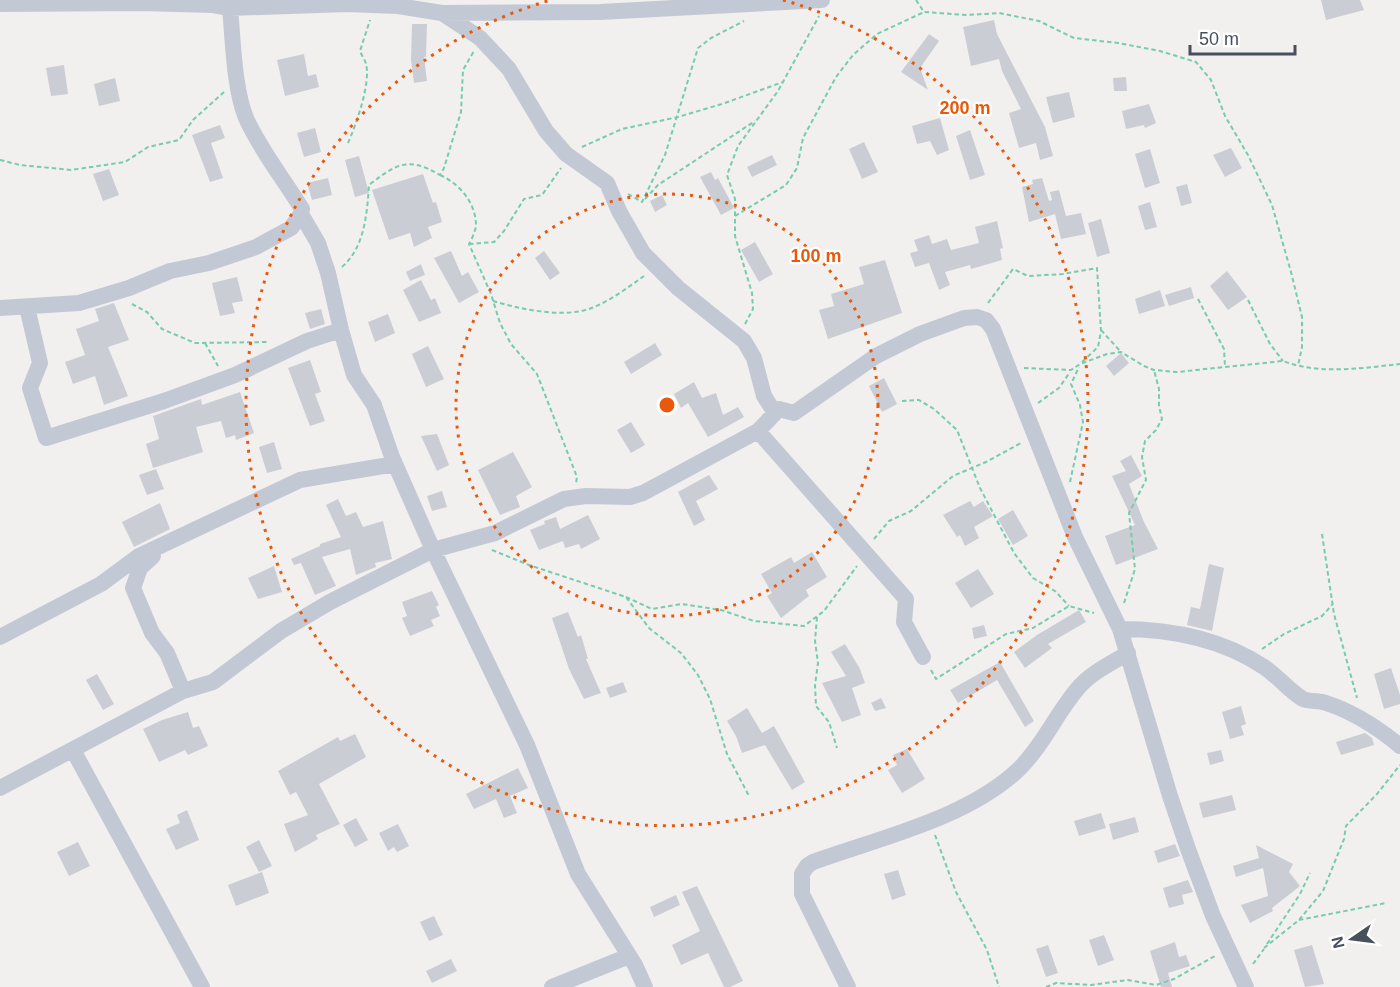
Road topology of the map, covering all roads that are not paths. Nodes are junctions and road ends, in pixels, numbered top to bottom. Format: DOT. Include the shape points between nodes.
graph roads {
  1 [pos="0,4"];
  2 [pos="822,4"];
  3 [pos="230,8"];
  4 [pos="442,13"];
  5 [pos="301,214"];
  6 [pos="27,307"];
  7 [pos="0,308"];
  8 [pos="340,330"];
  9 [pos="779,409"];
  10 [pos="758,431"];
  11 [pos="395,464"];
  12 [pos="172,540"];
  13 [pos="433,550"];
  14 [pos="1120,629"];
  15 [pos="0,637"];
  16 [pos="1128,652"];
  17 [pos="923,657"];
  18 [pos="183,691"];
  19 [pos="1400,746"];
  20 [pos="73,750"];
  21 [pos="0,788"];
  22 [pos="629,956"];
  23 [pos="1244,983"];
  24 [pos="202,987"];
  25 [pos="552,987"];
  26 [pos="645,987"];
  27 [pos="848,987"];
  1 -- 3 [label="street" via="141,3"];
  2 -- 4 [label="street"];
  3 -- 4 [label="street" via="398,6"];
  3 -- 5 [label="street" via="246,117 302,209"];
  4 -- 9 [label="street" via="483,42 509,69 546,131 570,156 607,183 643,253 678,288 741,338 754,358 764,396 775,412"];
  5 -- 6 [label="street" via="291,228 256,247 209,263 170,271 79,303"];
  5 -- 8 [label="street" via="318,243"];
  6 -- 7 [label="street"];
  6 -- 8 [label="street" via="40,363 30,388 46,438 164,401"];
  8 -- 11 [label="street" via="354,375 374,405"];
  9 -- 10 [label="street"];
  9 -- 14 [label="street" via="794,412 876,356 920,334 964,318 986,320 1075,537"];
  10 -- 13 [label="street" via="643,493 630,497 574,497 495,533"];
  10 -- 17 [label="street" via="906,599 904,622"];
  11 -- 12 [label="street" via="300,480"];
  11 -- 13 [label="street"];
  12 -- 15 [label="street" via="140,556 101,584"];
  12 -- 18 [label="street" via="140,568 133,588"];
  13 -- 18 [label="street" via="281,631 213,682"];
  13 -- 22 [label="street" via="527,745 578,874"];
  14 -- 16 [label="street"];
  14 -- 19 [label="street" via="1176,633 1246,656 1304,699 1352,713"];
  16 -- 23 [label="street" via="1170,796 1205,894"];
  16 -- 27 [label="street" via="1079,687 1041,742 1002,784 959,809 807,866 802,874 802,894"];
  18 -- 20 [label="street"];
  20 -- 21 [label="street"];
  20 -- 24 [label="street"];
  22 -- 25 [label="street"];
  22 -- 26 [label="street"];
}
